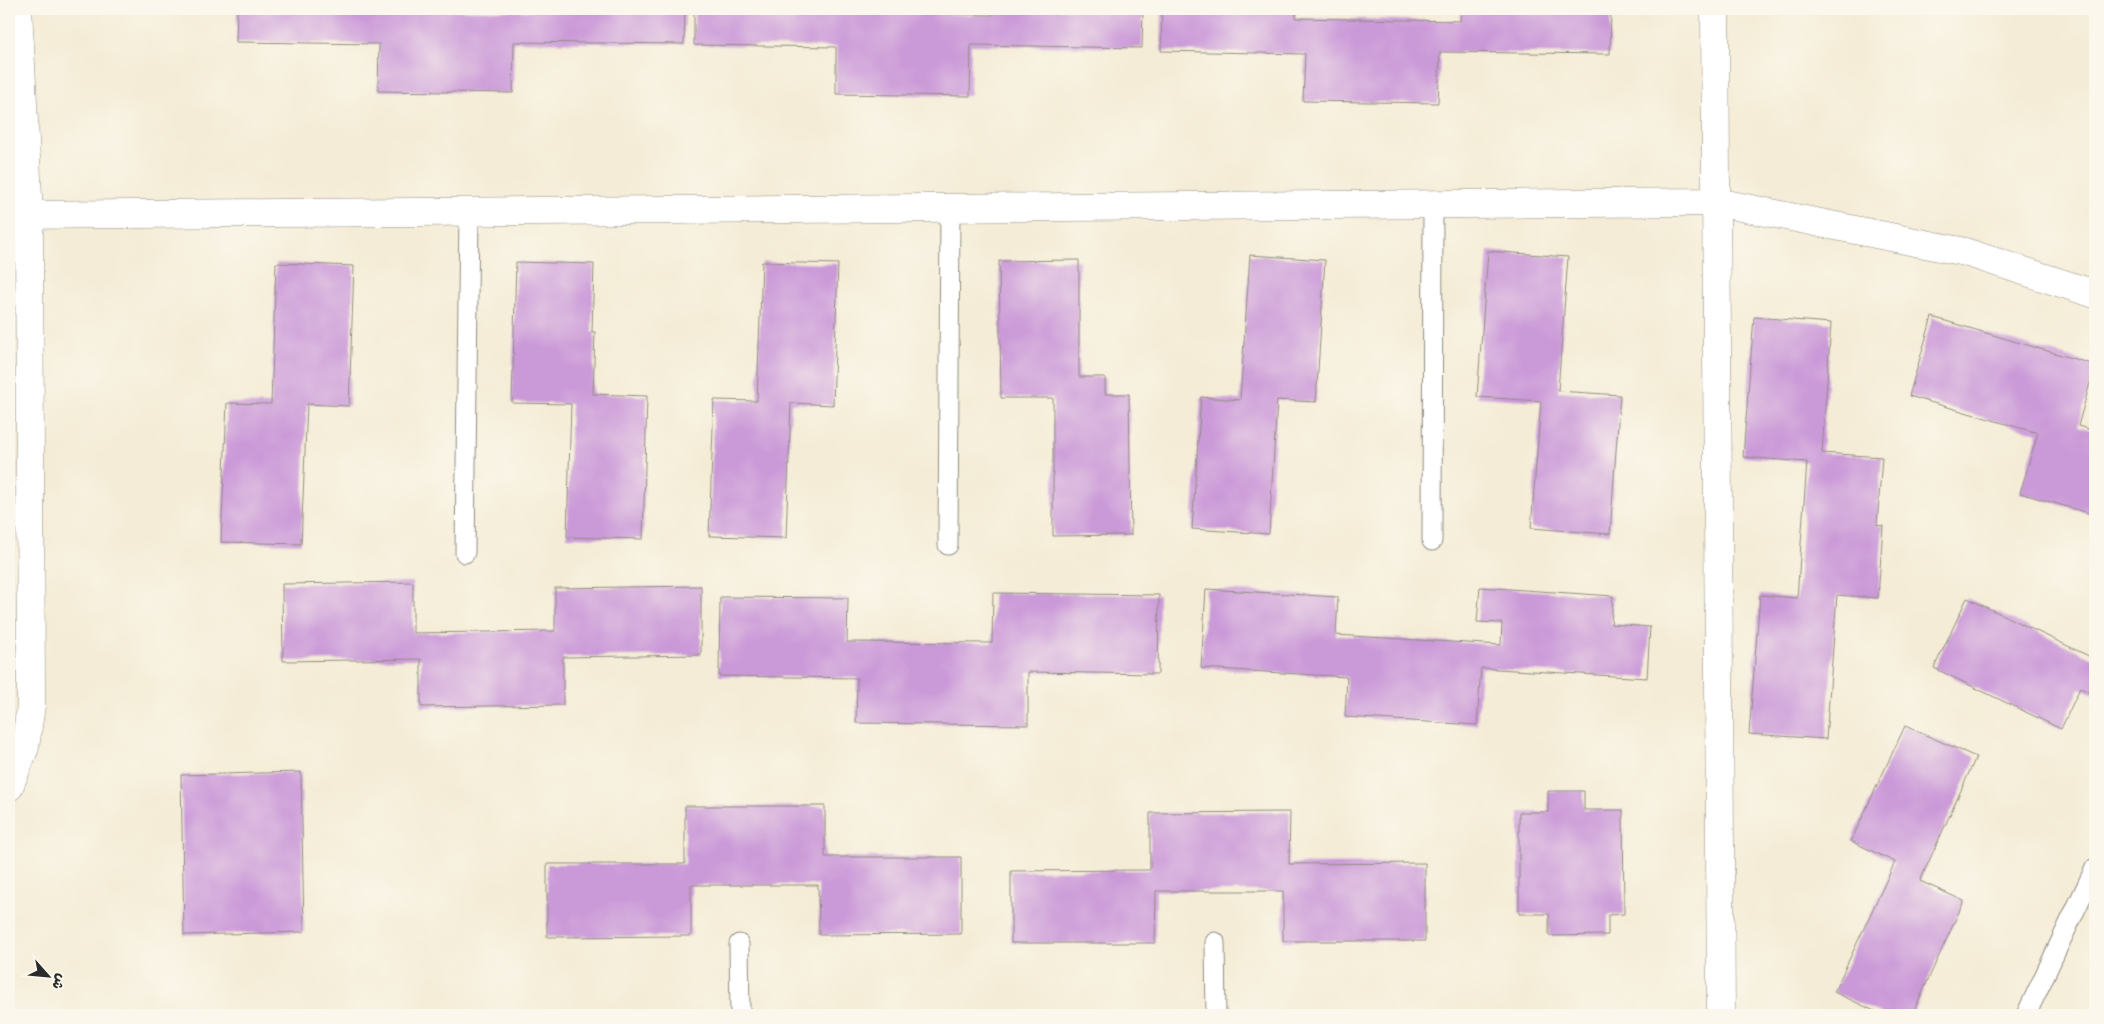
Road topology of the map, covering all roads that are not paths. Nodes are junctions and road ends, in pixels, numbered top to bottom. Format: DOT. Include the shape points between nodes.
graph roads {
  1 [pos="18,9"];
  2 [pos="1715,9"];
  3 [pos="1716,202"];
  4 [pos="1433,204"];
  5 [pos="950,208"];
  6 [pos="469,212"];
  7 [pos="19,215"];
  8 [pos="2095,294"];
  9 [pos="1432,541"];
  10 [pos="948,545"];
  11 [pos="464,554"];
  12 [pos="9,787"];
  13 [pos="2095,868"];
  14 [pos="1215,942"];
  15 [pos="739,944"];
  16 [pos="740,1015"];
  17 [pos="1216,1015"];
  18 [pos="1721,1015"];
  19 [pos="2026,1015"];
  1 -- 7 [label="street"];
  2 -- 3 [label="street"];
  3 -- 4 [label="street"];
  3 -- 8 [label="street" via="1965,252"];
  3 -- 18 [label="street"];
  4 -- 5 [label="street"];
  4 -- 9 [label="lane"];
  5 -- 6 [label="street"];
  5 -- 10 [label="lane"];
  6 -- 7 [label="street"];
  6 -- 11 [label="lane"];
  7 -- 12 [label="street" via="31,704 25,746"];
  13 -- 19 [label="lane"];
  14 -- 17 [label="lane"];
  15 -- 16 [label="lane"];
}
